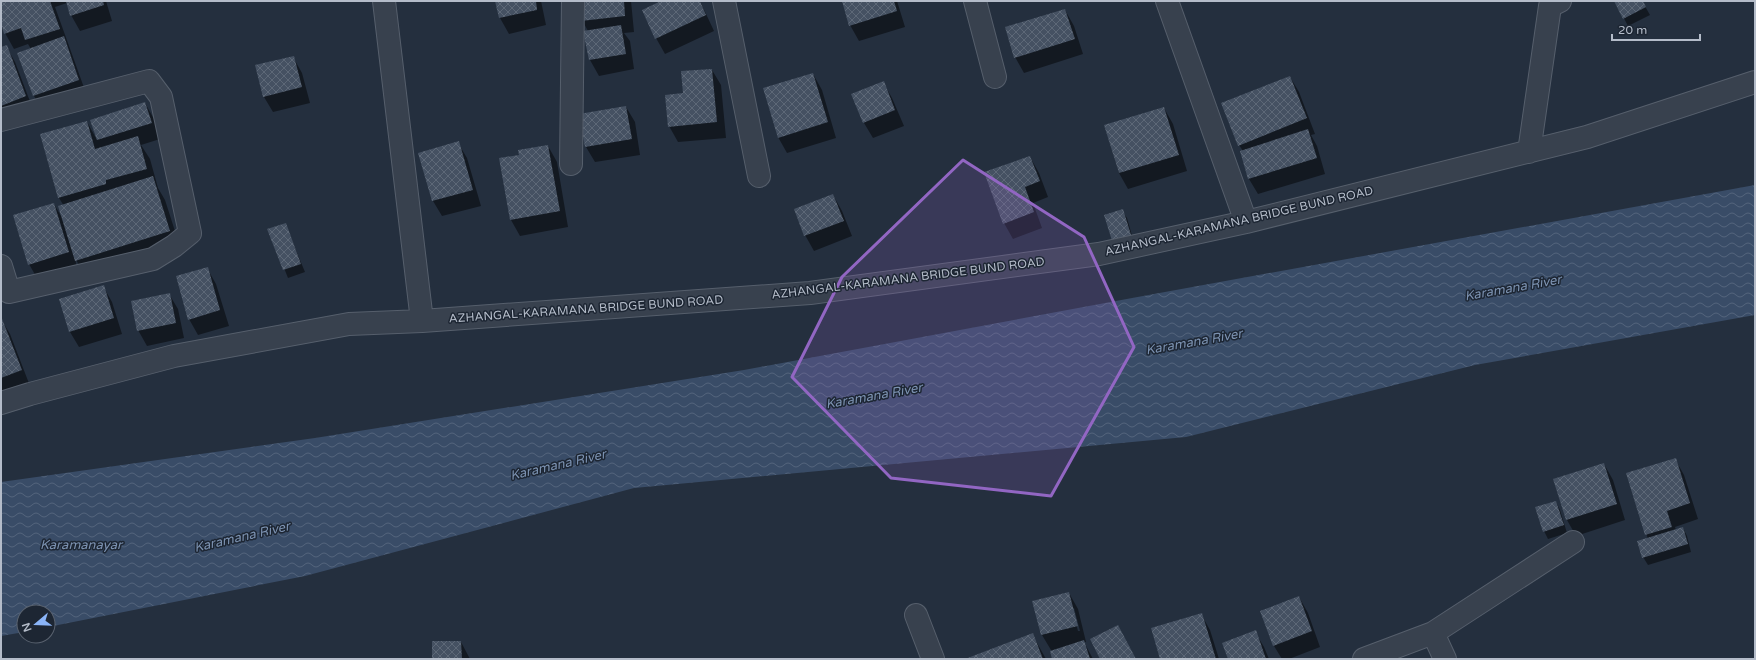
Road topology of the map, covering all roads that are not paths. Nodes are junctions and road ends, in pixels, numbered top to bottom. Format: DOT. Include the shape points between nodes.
graph roads {
  1 [pos="384,1"];
  2 [pos="573,1"];
  3 [pos="724,1"];
  4 [pos="975,1"];
  5 [pos="1167,1"];
  6 [pos="1560,1"];
  7 [pos="995,77"];
  8 [pos="1755,82"];
  9 [pos="1,120"];
  10 [pos="1529,152"];
  11 [pos="571,164"];
  12 [pos="759,176"];
  13 [pos="1246,222"];
  14 [pos="1,266"];
  15 [pos="5,293"];
  16 [pos="422,321"];
  17 [pos="1,403"];
  18 [pos="1573,542"];
  19 [pos="916,615"];
  20 [pos="1432,633"];
  21 [pos="933,659"];
  22 [pos="1364,659"];
  23 [pos="1445,659"];
  1 -- 16 [label="street"];
  2 -- 11 [label="street"];
  3 -- 12 [label="street"];
  4 -- 7 [label="street"];
  5 -- 13 [label="street"];
  6 -- 10 [label="street" via="1550,6"];
  8 -- 10 [label="street, AZHANGAL-KARAMANA BRIDGE BUND ROAD" via="1587,137"];
  9 -- 15 [label="street" via="149,81 161,97 190,233 153,259"];
  10 -- 13 [label="street, AZHANGAL-KARAMANA BRIDGE BUND ROAD"];
  13 -- 16 [label="street, AZHANGAL-KARAMANA BRIDGE BUND ROAD" via="1099,254 810,293"];
  14 -- 15 [label="street"];
  16 -- 17 [label="street, AZHANGAL-KARAMANA BRIDGE BUND ROAD" via="349,324 174,356"];
  18 -- 20 [label="street"];
  19 -- 21 [label="street"];
  20 -- 22 [label="street"];
  20 -- 23 [label="street"];
}
